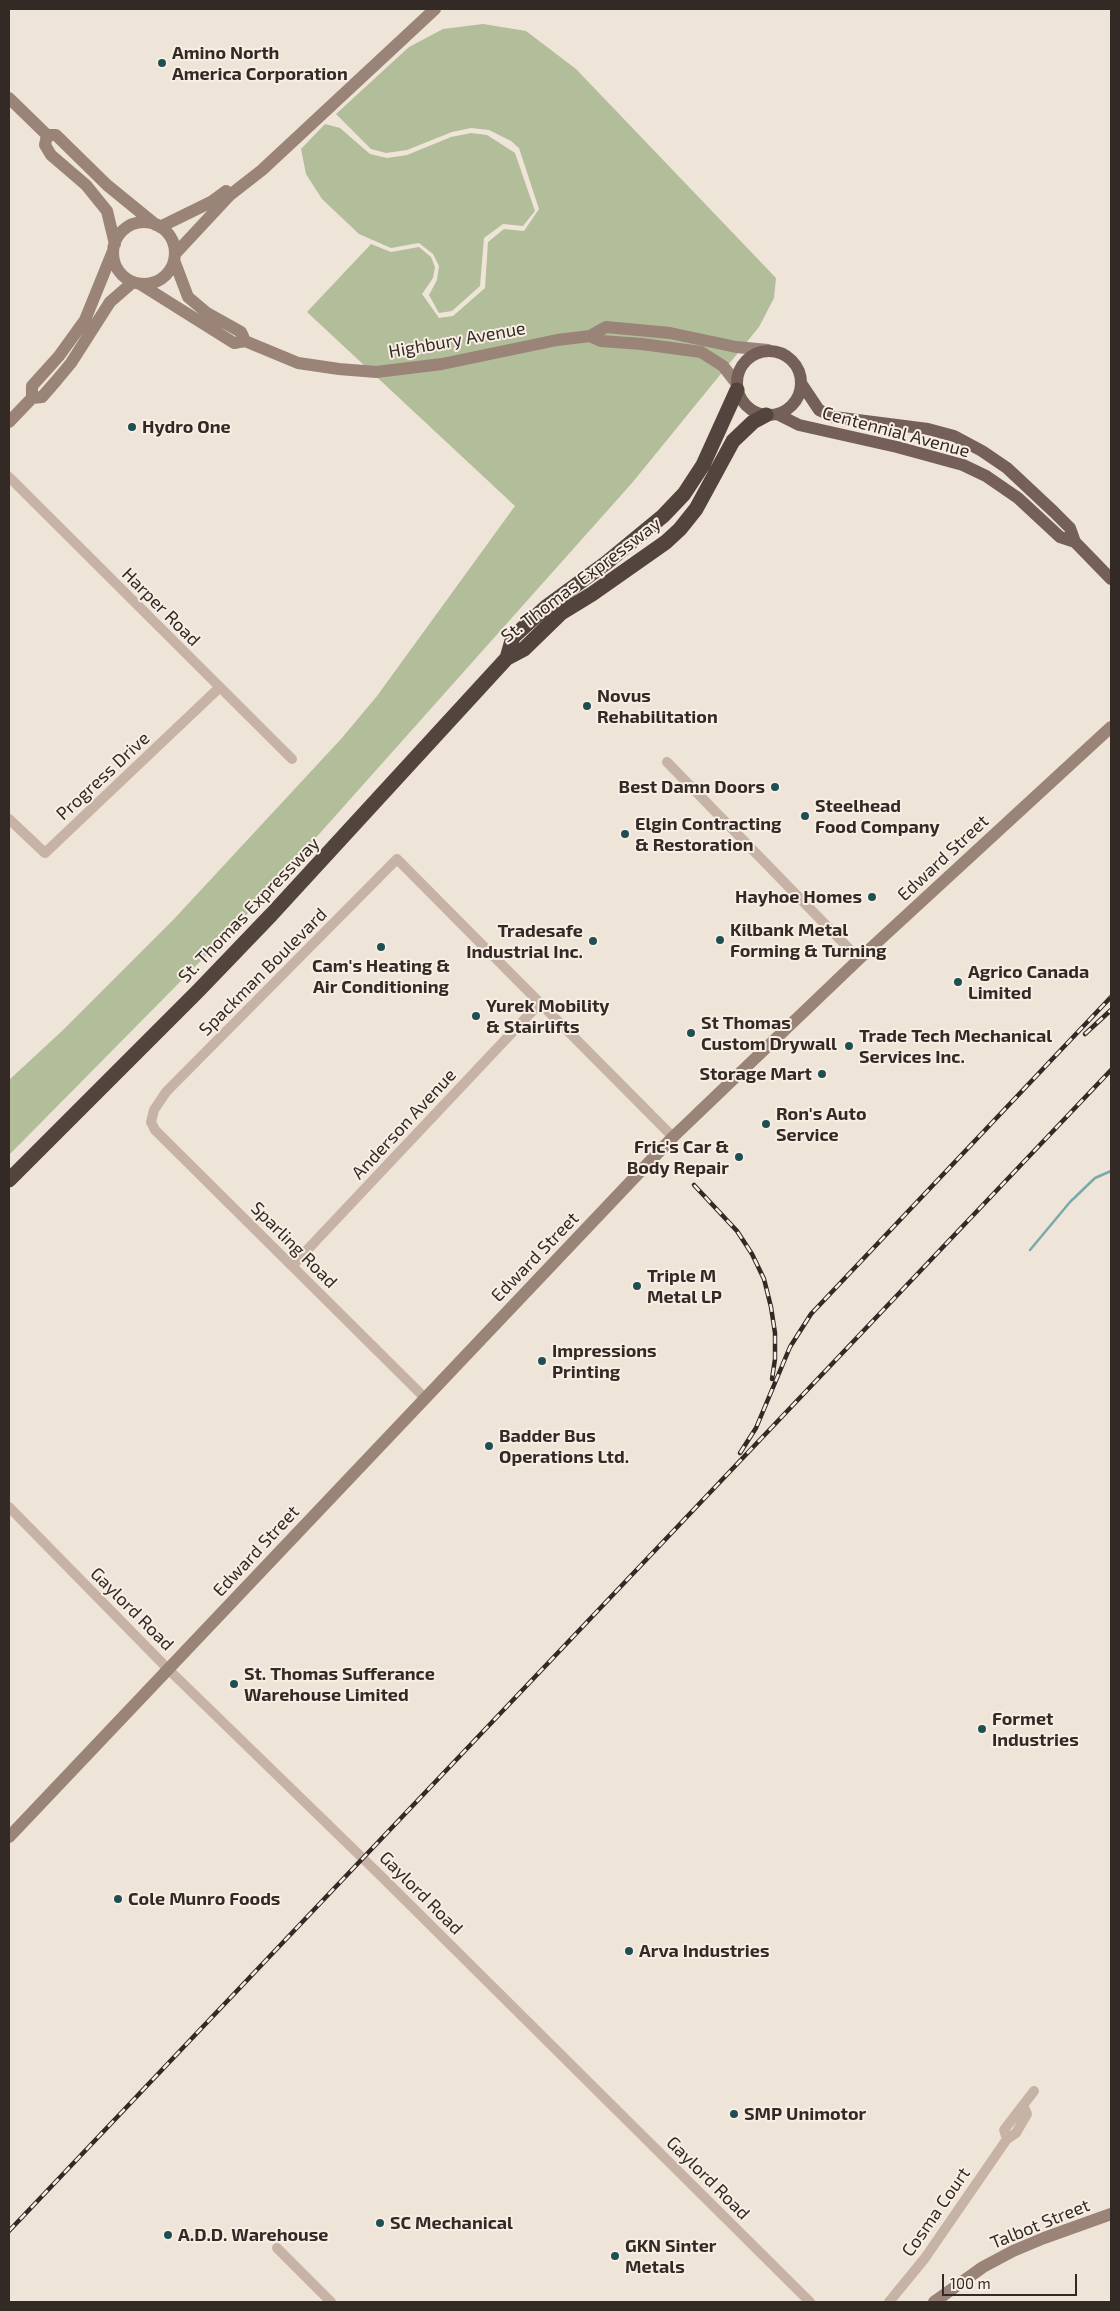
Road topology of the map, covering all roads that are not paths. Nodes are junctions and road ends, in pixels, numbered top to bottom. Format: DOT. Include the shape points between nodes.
graph roads {
  1 [pos="435,9"];
  2 [pos="9,98"];
  3 [pos="47,135"];
  4 [pos="266,164"];
  5 [pos="158,226"];
  6 [pos="114,248"];
  7 [pos="174,257"];
  8 [pos="137,283"];
  9 [pos="590,336"];
  10 [pos="245,341"];
  11 [pos="768,350"];
  12 [pos="801,383"];
  13 [pos="737,387"];
  14 [pos="32,398"];
  15 [pos="772,415"];
  16 [pos="9,422"];
  17 [pos="9,477"];
  18 [pos="1075,542"];
  19 [pos="1111,579"];
  20 [pos="507,658"];
  21 [pos="219,688"];
  22 [pos="1111,727"];
  23 [pos="292,759"];
  24 [pos="667,762"];
  25 [pos="9,819"];
  26 [pos="859,959"];
  27 [pos="539,1004"];
  28 [pos="154,1110"];
  29 [pos="673,1137"];
  30 [pos="9,1180"];
  31 [pos="292,1266"];
  32 [pos="425,1398"];
  33 [pos="9,1507"];
  34 [pos="168,1669"];
  35 [pos="9,1837"];
  36 [pos="1034,2091"];
  37 [pos="1111,2214"];
  38 [pos="277,2248"];
  39 [pos="331,2302"];
  40 [pos="810,2302"];
  41 [pos="889,2302"];
  42 [pos="934,2302"];
  1 -- 4 [label="main road"];
  2 -- 3 [label="main road"];
  3 -- 5 [label="main road" via="56,135 107,185"];
  3 -- 6 [label="main road" via="44,145 51,155 86,185 107,211"];
  4 -- 5 [label="main road" via="258,165 211,202"];
  4 -- 7 [label="main road" via="230,195"];
  5 -- 6 [label="main road" via="148,223 131,225 118,236"];
  5 -- 7 [label="main road" via="172,239"];
  6 -- 8 [label="main road" via="118,270"];
  6 -- 14 [label="main road" via="85,320 32,386"];
  7 -- 8 [label="main road" via="165,276 158,281"];
  7 -- 10 [label="main road, Highbury Avenue" via="188,297 201,309 241,332"];
  8 -- 10 [label="main road, Highbury Avenue" via="220,336 234,343"];
  8 -- 14 [label="main road" via="110,302 71,363 42,397"];
  9 -- 10 [label="main road, Highbury Avenue" via="539,343 442,364 376,372 298,363"];
  9 -- 11 [label="main road, Highbury Avenue" via="606,327 623,328"];
  9 -- 13 [label="main road, Highbury Avenue" via="601,341 701,352 723,366"];
  11 -- 12 [label="main road" via="788,356 800,373"];
  11 -- 13 [label="main road" via="758,352 741,366"];
  12 -- 15 [label="main road" via="794,403"];
  12 -- 18 [label="main road, Centennial Avenue" via="819,410 834,417 928,429 954,436 982,451 1008,468 1054,512 1070,528"];
  13 -- 15 [label="main road" via="746,406"];
  13 -- 20 [label="highway, St. Thomas Expressway" via="703,465 684,494 663,516 540,613 514,638"];
  14 -- 16 [label="main road"];
  15 -- 18 [label="main road, Centennial Avenue" via="799,425 963,465 1018,498 1060,537"];
  15 -- 20 [label="highway, St. Thomas Expressway" via="752,422 733,441 696,510 666,542 561,613 524,649"];
  17 -- 21 [label="street, Harper Road"];
  18 -- 19 [label="main road, Centennial Avenue"];
  20 -- 30 [label="highway, St. Thomas Expressway" via="271,915"];
  21 -- 23 [label="street, Harper Road"];
  21 -- 25 [label="street, Progress Drive" via="44,853"];
  22 -- 26 [label="main road, Edward Street"];
  24 -- 26 [label="street"];
  26 -- 29 [label="main road, Edward Street"];
  27 -- 28 [label="street, Spackman Boulevard" via="397,859 166,1092"];
  27 -- 29 [label="street"];
  27 -- 31 [label="street, Anderson Avenue"];
  28 -- 31 [label="street, Sparling Road" via="151,1122 155,1130"];
  29 -- 32 [label="main road, Edward Street"];
  31 -- 32 [label="street, Sparling Road"];
  32 -- 34 [label="main road, Edward Street"];
  33 -- 34 [label="street, Gaylord Road"];
  34 -- 35 [label="main road, Edward Street"];
  34 -- 40 [label="street, Gaylord Road"];
  36 -- 41 [label="street, Cosma Court" via="1004,2130 1007,2139 925,2258"];
  37 -- 42 [label="main road, Talbot Street" via="1044,2238 983,2267"];
  38 -- 39 [label="street"];
}
